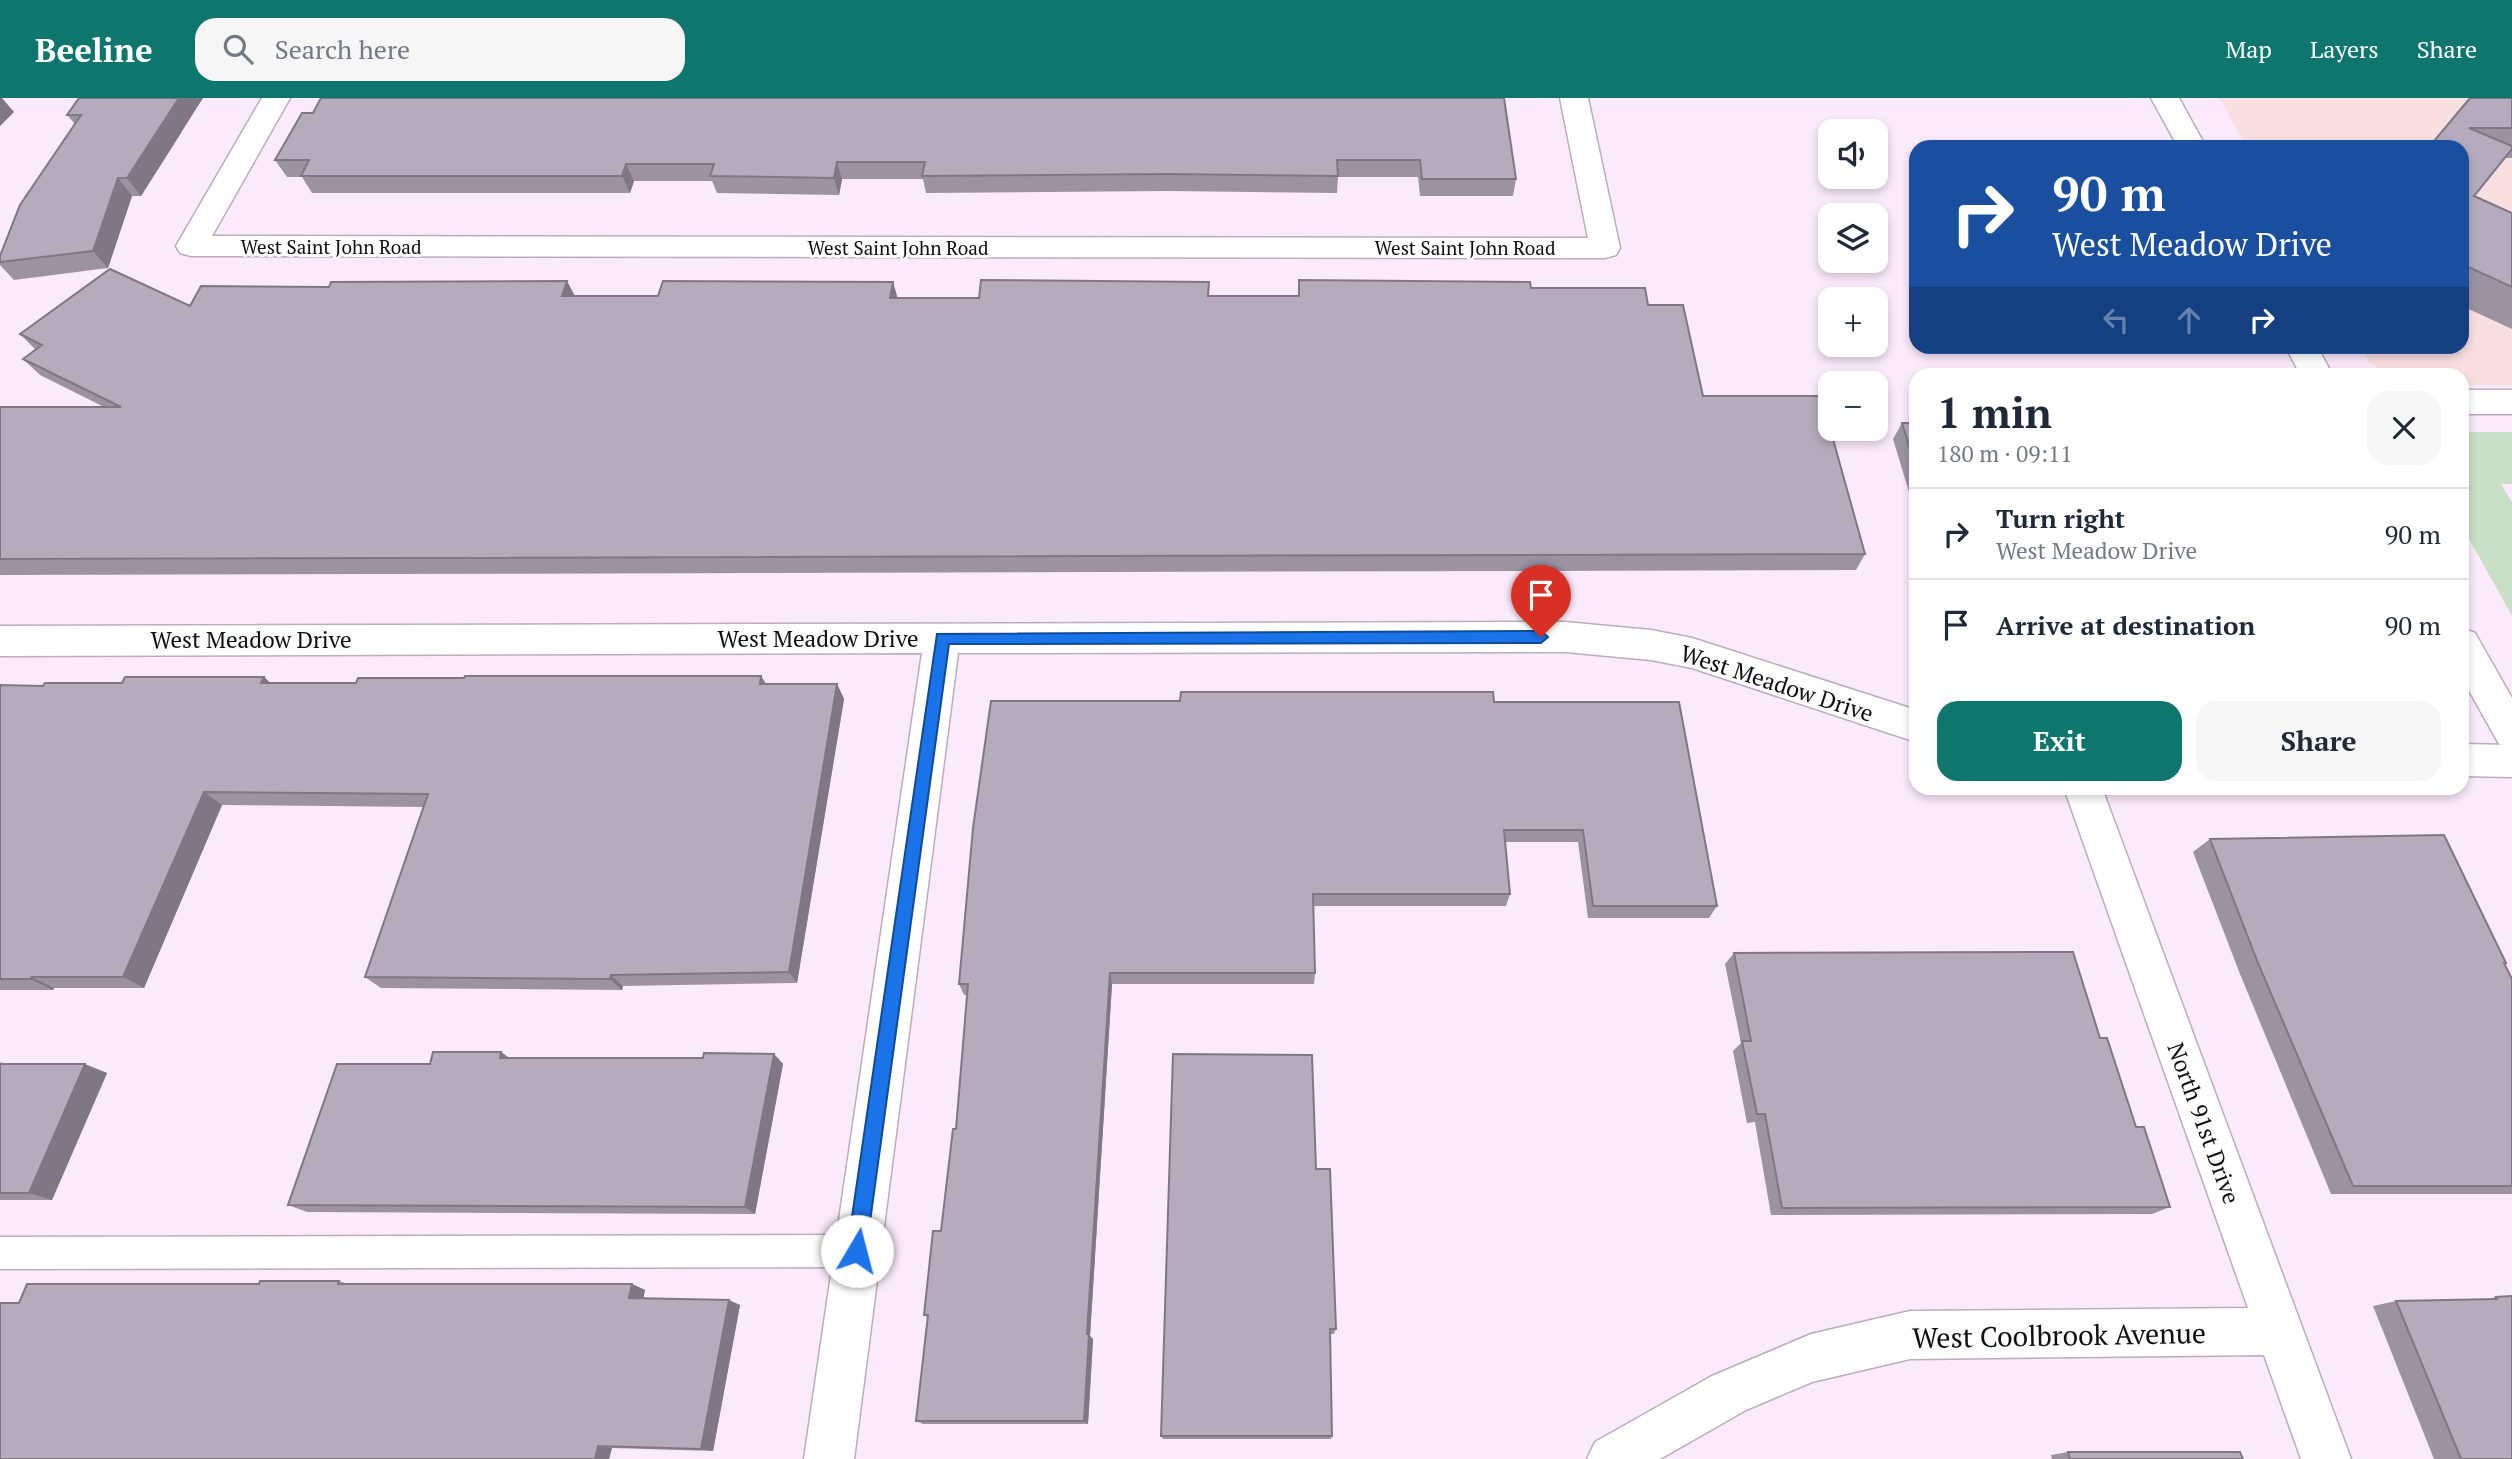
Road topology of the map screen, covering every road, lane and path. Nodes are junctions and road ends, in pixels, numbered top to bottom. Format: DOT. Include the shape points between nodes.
graph roads {
  1 [pos="276,98"];
  2 [pos="1574,98"];
  3 [pos="2165,98"];
  4 [pos="2188,140"];
  5 [pos="2469,402"];
  6 [pos="2512,402"];
  7 [pos="942,638"];
  8 [pos="0,640"];
  9 [pos="2469,655"];
  10 [pos="1909,724"];
  11 [pos="2512,733"];
  12 [pos="2469,760"];
  13 [pos="2512,761"];
  14 [pos="2086,795"];
  15 [pos="857,1251"];
  16 [pos="0,1253"];
  17 [pos="2280,1331"];
  18 [pos="829,1459"];
  19 [pos="1612,1459"];
  20 [pos="2326,1459"];
  1 -- 2 [label="street, West Saint John Road" via="191,246 1605,248"];
  3 -- 4 [label="street"];
  5 -- 6 [label="street"];
  7 -- 8 [label="street, West Meadow Drive"];
  7 -- 10 [label="street, West Meadow Drive" via="1608,640 1730,664"];
  7 -- 15 [label="street"];
  9 -- 11 [label="street"];
  12 -- 13 [label="street"];
  14 -- 17 [label="street, North 91st Drive"];
  15 -- 16 [label="lane"];
  15 -- 18 [label="street"];
  17 -- 19 [label="street, West Coolbrook Avenue" via="1910,1335 1811,1358 1729,1393"];
  17 -- 20 [label="street, North 91st Drive"];
}
